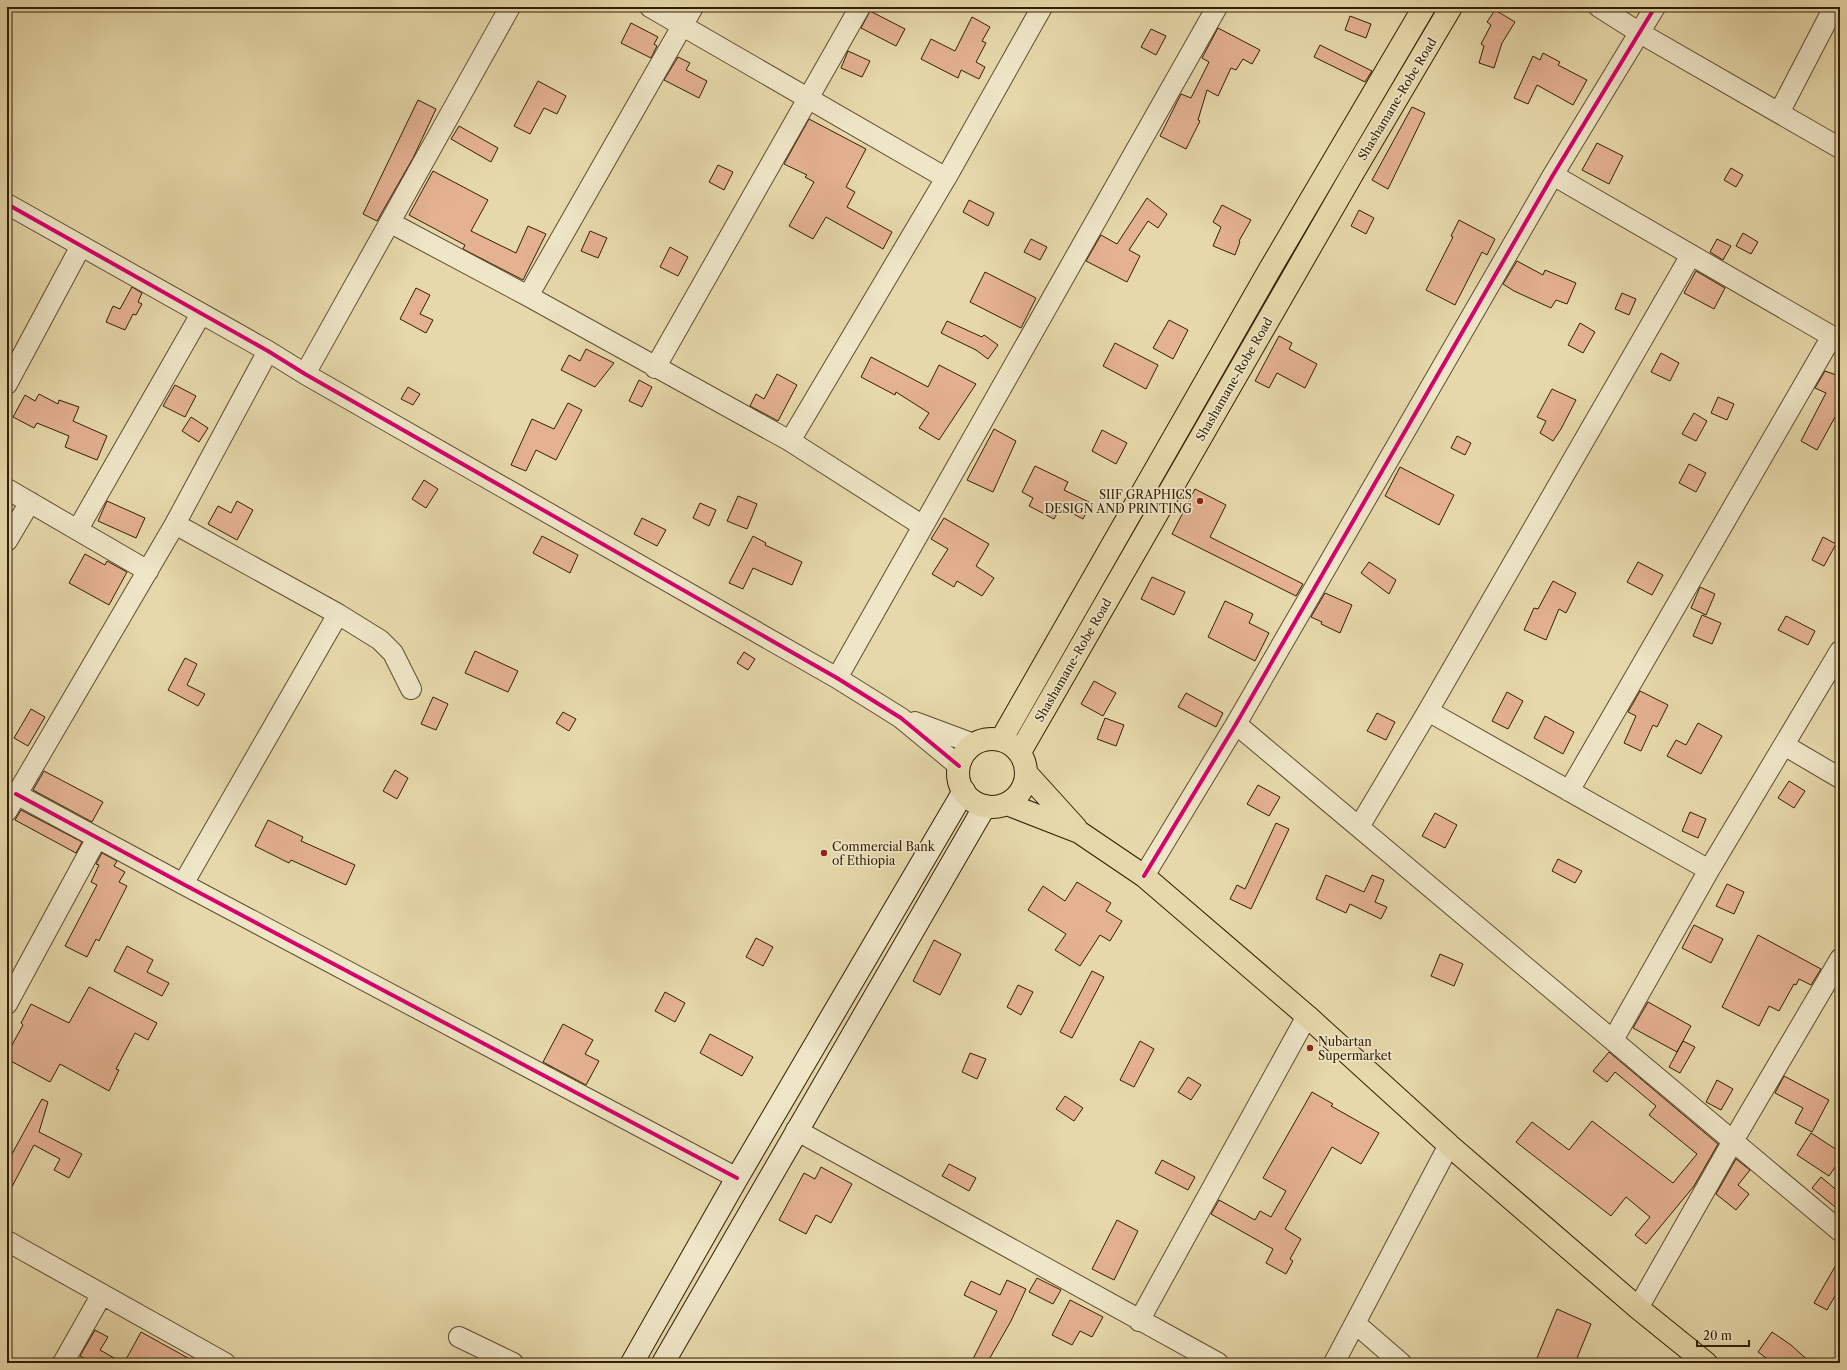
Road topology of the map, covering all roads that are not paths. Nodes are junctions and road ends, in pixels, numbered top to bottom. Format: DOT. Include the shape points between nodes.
graph roads {
  1 [pos="510,7"];
  2 [pos="650,7"];
  3 [pos="693,7"];
  4 [pos="860,7"];
  5 [pos="1042,7"];
  6 [pos="1216,7"];
  7 [pos="1424,7"];
  8 [pos="1451,7"];
  9 [pos="1599,7"];
  10 [pos="1655,7"];
  11 [pos="1834,7"];
  12 [pos="682,25"];
  13 [pos="1640,33"];
  14 [pos="808,99"];
  15 [pos="1779,113"];
  16 [pos="1840,148"];
  17 [pos="1553,175"];
  18 [pos="946,178"];
  19 [pos="7,204"];
  20 [pos="391,222"];
  21 [pos="81,246"];
  22 [pos="1691,255"];
  23 [pos="528,296"];
  24 [pos="201,314"];
  25 [pos="1836,339"];
  26 [pos="268,351"];
  27 [pos="655,368"];
  28 [pos="305,374"];
  29 [pos="7,384"];
  30 [pos="790,441"];
  31 [pos="7,489"];
  32 [pos="30,502"];
  33 [pos="175,524"];
  34 [pos="923,526"];
  35 [pos="78,529"];
  36 [pos="7,541"];
  37 [pos="148,571"];
  38 [pos="338,614"];
  39 [pos="1840,651"];
  40 [pos="837,678"];
  41 [pos="411,689"];
  42 [pos="1428,712"];
  43 [pos="901,718"];
  44 [pos="1236,724"];
  45 [pos="1001,740"];
  46 [pos="974,744"];
  47 [pos="1784,745"];
  48 [pos="1020,752"];
  49 [pos="959,766"];
  50 [pos="1027,774"];
  51 [pos="1840,778"];
  52 [pos="1570,790"];
  53 [pos="964,791"];
  54 [pos="12,802"];
  55 [pos="1007,804"];
  56 [pos="985,806"];
  57 [pos="1359,827"];
  58 [pos="1079,832"];
  59 [pos="97,838"];
  60 [pos="1709,870"];
  61 [pos="1144,876"];
  62 [pos="183,884"];
  63 [pos="1840,958"];
  64 [pos="7,1004"];
  65 [pos="1308,1016"];
  66 [pos="1613,1040"];
  67 [pos="796,1130"];
  68 [pos="1733,1141"];
  69 [pos="1449,1145"];
  70 [pos="737,1178"];
  71 [pos="1840,1231"];
  72 [pos="7,1241"];
  73 [pos="102,1294"];
  74 [pos="1638,1308"];
  75 [pos="1139,1321"];
  76 [pos="1356,1324"];
  77 [pos="459,1338"];
  78 [pos="194,1356"];
  79 [pos="63,1363"];
  80 [pos="225,1363"];
  81 [pos="513,1363"];
  82 [pos="632,1363"];
  83 [pos="663,1363"];
  84 [pos="1218,1363"];
  85 [pos="1334,1363"];
  86 [pos="1401,1363"];
  87 [pos="1706,1363"];
  1 -- 20 [label="street"];
  2 -- 12 [label="street"];
  3 -- 12 [label="street"];
  4 -- 14 [label="street"];
  5 -- 18 [label="street"];
  6 -- 34 [label="street"];
  7 -- 45 [label="main road, Shashamane-Robe Road" via="1270,269"];
  8 -- 48 [label="main road, Shashamane-Robe Road"];
  9 -- 13 [label="street"];
  10 -- 13 [label="street"];
  11 -- 15 [label="street"];
  12 -- 14 [label="street"];
  12 -- 23 [label="street"];
  13 -- 15 [label="street"];
  13 -- 17 [label="street"];
  14 -- 18 [label="street"];
  14 -- 27 [label="street"];
  15 -- 16 [label="street"];
  17 -- 22 [label="street"];
  17 -- 44 [label="street"];
  18 -- 30 [label="street"];
  19 -- 21 [label="street"];
  20 -- 23 [label="street"];
  20 -- 28 [label="street"];
  21 -- 24 [label="street"];
  21 -- 29 [label="street"];
  22 -- 25 [label="street"];
  22 -- 42 [label="street"];
  23 -- 27 [label="street"];
  24 -- 26 [label="street"];
  24 -- 35 [label="street"];
  25 -- 52 [label="street"];
  26 -- 28 [label="street"];
  26 -- 33 [label="street"];
  27 -- 30 [label="street"];
  28 -- 40 [label="street"];
  30 -- 34 [label="street"];
  31 -- 32 [label="street"];
  32 -- 35 [label="street"];
  32 -- 36 [label="street"];
  33 -- 37 [label="street"];
  33 -- 38 [label="street"];
  34 -- 40 [label="street"];
  35 -- 37 [label="street"];
  37 -- 54 [label="street"];
  38 -- 41 [label="street" via="380,640 393,653"];
  38 -- 62 [label="street"];
  39 -- 47 [label="street"];
  40 -- 43 [label="street"];
  42 -- 52 [label="street"];
  42 -- 57 [label="street"];
  43 -- 46 [label="street"];
  43 -- 49 [label="street"];
  44 -- 57 [label="street"];
  44 -- 61 [label="street"];
  45 -- 46 [label="main road" via="982,740"];
  45 -- 48 [label="main road" via="1008,742"];
  46 -- 49 [label="main road" via="967,750"];
  47 -- 51 [label="street"];
  47 -- 60 [label="street"];
  48 -- 50 [label="main road"];
  49 -- 53 [label="main road" via="959,779"];
  50 -- 55 [label="main road" via="1019,794"];
  50 -- 58 [label="main road"];
  52 -- 60 [label="street"];
  53 -- 56 [label="main road" via="977,803"];
  53 -- 70 [label="main road"];
  54 -- 59 [label="street"];
  55 -- 56 [label="main road"];
  55 -- 58 [label="main road"];
  56 -- 67 [label="main road"];
  57 -- 66 [label="street"];
  58 -- 61 [label="main road"];
  59 -- 62 [label="street"];
  59 -- 64 [label="street"];
  60 -- 66 [label="street"];
  61 -- 65 [label="main road"];
  62 -- 70 [label="street"];
  63 -- 68 [label="street"];
  65 -- 69 [label="main road"];
  65 -- 75 [label="street"];
  66 -- 68 [label="street"];
  67 -- 75 [label="street"];
  67 -- 83 [label="main road"];
  68 -- 71 [label="street"];
  68 -- 74 [label="street"];
  69 -- 74 [label="main road"];
  69 -- 76 [label="street"];
  70 -- 82 [label="main road"];
  72 -- 73 [label="street"];
  73 -- 78 [label="street"];
  73 -- 79 [label="street"];
  74 -- 87 [label="main road"];
  75 -- 84 [label="street"];
  76 -- 85 [label="street"];
  76 -- 86 [label="street"];
  77 -- 81 [label="street"];
  78 -- 80 [label="street"];
}
